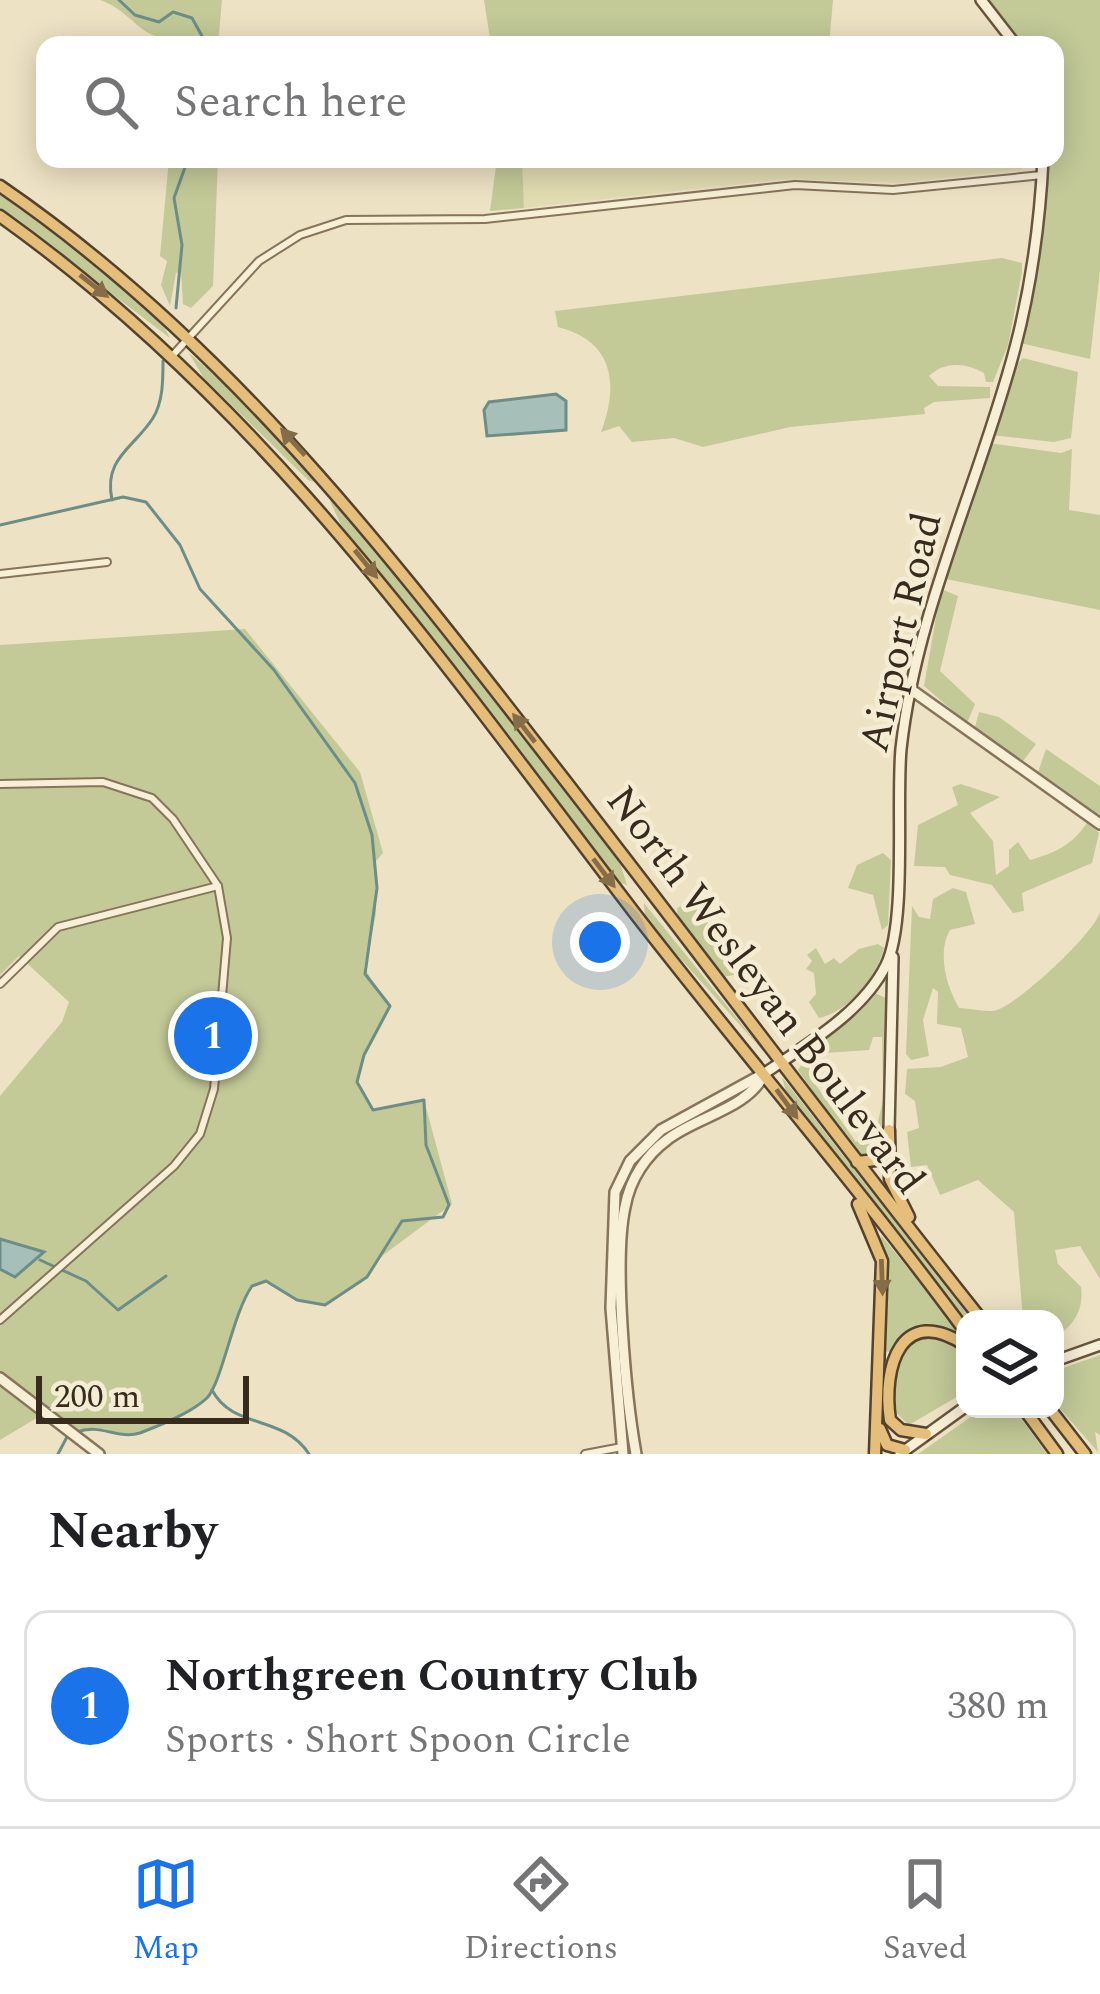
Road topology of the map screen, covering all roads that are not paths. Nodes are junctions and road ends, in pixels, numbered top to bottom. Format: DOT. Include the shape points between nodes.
graph roads {
  1 [pos="981,0"];
  2 [pos="1009,36"];
  3 [pos="1042,168"];
  4 [pos="1042,175"];
  5 [pos="0,186"];
  6 [pos="0,216"];
  7 [pos="189,337"];
  8 [pos="173,355"];
  9 [pos="331,484"];
  10 [pos="313,500"];
  11 [pos="107,562"];
  12 [pos="0,574"];
  13 [pos="913,691"];
  14 [pos="0,784"];
  15 [pos="1100,824"];
  16 [pos="218,886"];
  17 [pos="647,887"];
  18 [pos="627,902"];
  19 [pos="894,944"];
  20 [pos="0,984"];
  21 [pos="781,1062"];
  22 [pos="765,1073"];
  23 [pos="890,1130"];
  24 [pos="857,1162"];
  25 [pos="838,1171"];
  26 [pos="942,1271"];
  27 [pos="974,1310"];
  28 [pos="0,1320"];
  29 [pos="956,1320"];
  30 [pos="956,1342"];
  31 [pos="1100,1345"];
  32 [pos="1064,1358"];
  33 [pos="0,1378"];
  34 [pos="878,1389"];
  35 [pos="956,1413"];
  36 [pos="1031,1418"];
  37 [pos="1057,1418"];
  38 [pos="926,1435"];
  39 [pos="622,1450"];
  40 [pos="902,1452"];
  41 [pos="98,1454"];
  42 [pos="585,1454"];
  43 [pos="636,1454"];
  44 [pos="875,1454"];
  45 [pos="1057,1454"];
  46 [pos="1088,1454"];
  1 -- 2 [label="main road"];
  3 -- 4 [label="main road, Airport Road"];
  4 -- 7 [label="street" via="893,190 795,185 490,218 346,220 300,235 259,261"];
  4 -- 13 [label="main road, Airport Road" via="1014,350 958,514"];
  5 -- 7 [label="highway, North Wesleyan Boulevard"];
  6 -- 8 [label="highway, North Wesleyan Boulevard, one-way"];
  7 -- 8 [label="street"];
  9 -- 7 [label="highway, North Wesleyan Boulevard, one-way"];
  8 -- 10 [label="highway, North Wesleyan Boulevard"];
  9 -- 10 [label="highway"];
  17 -- 9 [label="highway, North Wesleyan Boulevard, one-way"];
  10 -- 18 [label="highway, North Wesleyan Boulevard, one-way"];
  11 -- 12 [label="street"];
  13 -- 15 [label="main road"];
  13 -- 19 [label="main road, Airport Road" via="899,779"];
  14 -- 16 [label="street" via="87,781 141,791 173,819"];
  16 -- 20 [label="street" via="58,927"];
  16 -- 28 [label="street" via="227,938 214,1088 200,1134"];
  17 -- 18 [label="highway"];
  17 -- 21 [label="highway, North Wesleyan Boulevard"];
  18 -- 22 [label="highway, North Wesleyan Boulevard"];
  19 -- 21 [label="main road, Airport Road" via="873,986"];
  19 -- 23 [label="main road"];
  21 -- 22 [label="main road, Airport Road"];
  21 -- 24 [label="highway, North Wesleyan Boulevard"];
  22 -- 25 [label="highway, North Wesleyan Boulevard, one-way"];
  22 -- 39 [label="main road" via="661,1130 630,1161 615,1192 611,1308"];
  22 -- 43 [label="main road" via="733,1104 658,1147 627,1198 626,1377"];
  23 -- 24 [label="highway" via="876,1160"];
  23 -- 26 [label="highway" via="897,1201"];
  24 -- 26 [label="highway, North Wesleyan Boulevard"];
  25 -- 29 [label="highway, North Wesleyan Boulevard"];
  25 -- 34 [label="highway, one-way" via="882,1261"];
  26 -- 27 [label="highway, North Wesleyan Boulevard"];
  30 -- 38 [label="highway" via="928,1332 907,1339 892,1359 890,1420"];
  31 -- 32 [label="main road"];
  33 -- 41 [label="main road"];
  34 -- 40 [label="highway" via="882,1439"];
  34 -- 44 [label="highway"];
  35 -- 38 [label="main road"];
  36 -- 45 [label="highway"];
  37 -- 46 [label="highway"];
  38 -- 40 [label="main road"];
  39 -- 42 [label="street"];
}
